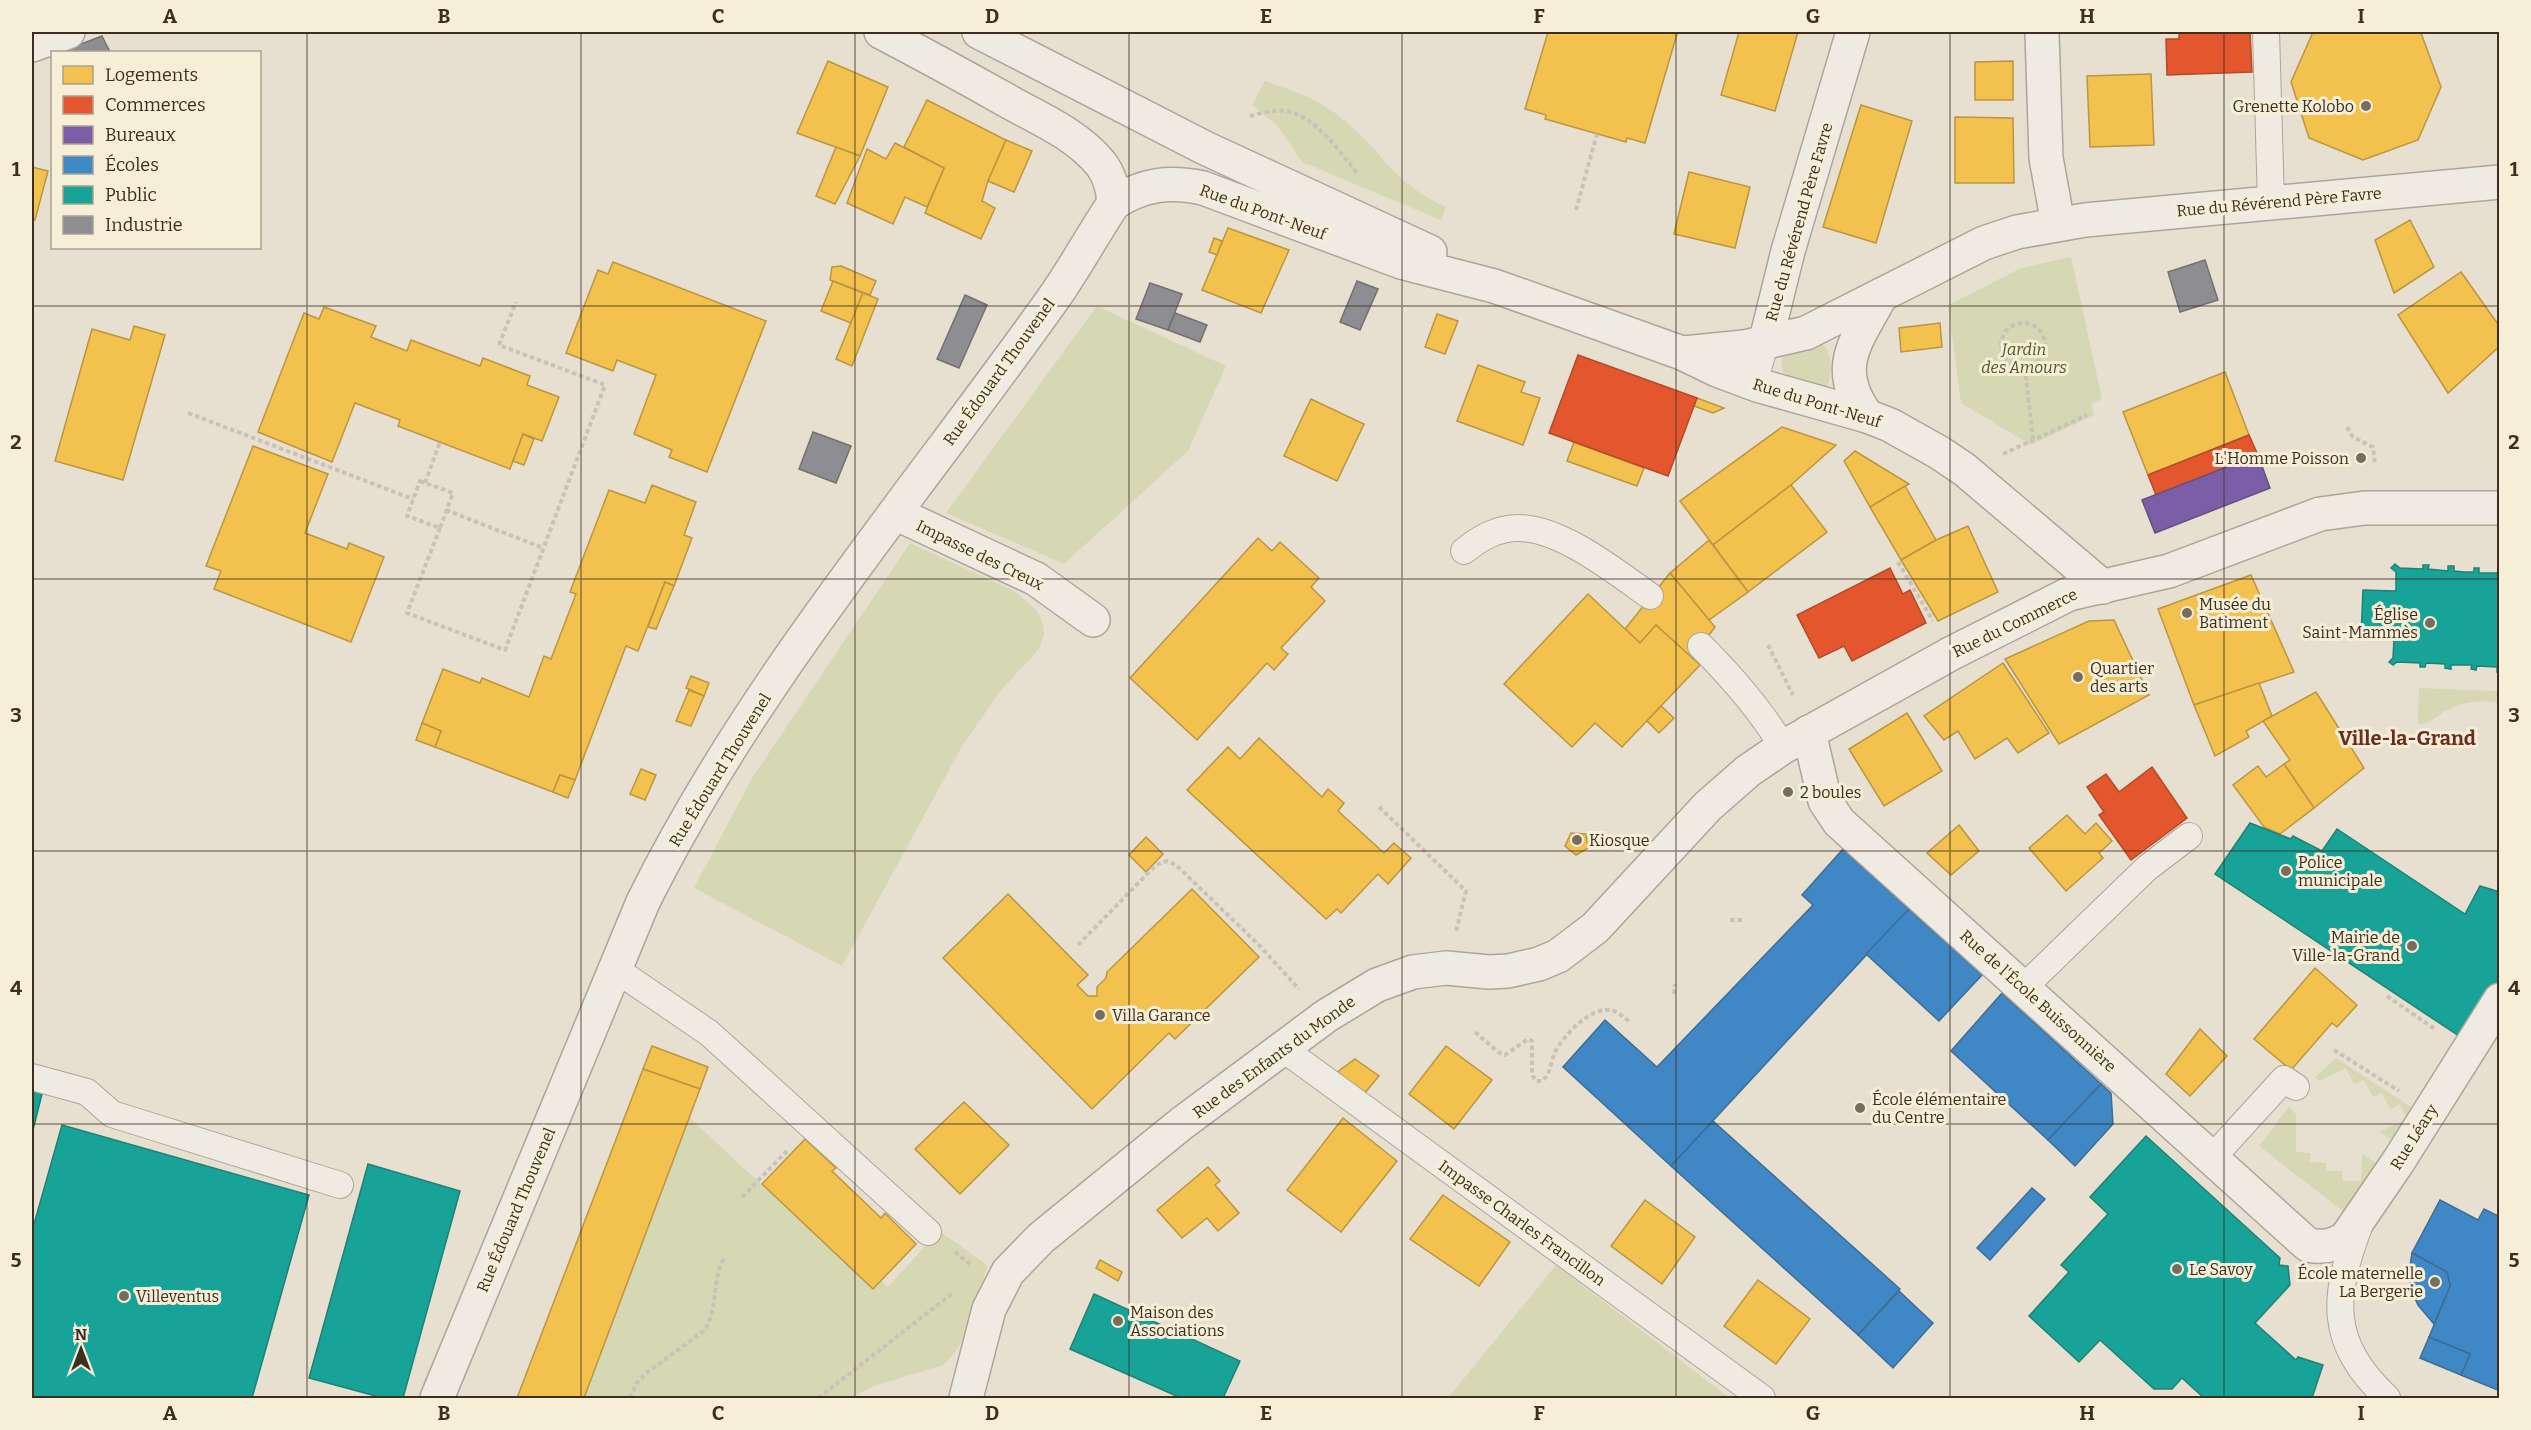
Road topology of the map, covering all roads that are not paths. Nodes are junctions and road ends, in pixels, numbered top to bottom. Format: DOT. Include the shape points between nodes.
graph roads {
  1 [pos="68,32"];
  2 [pos="881,32"];
  3 [pos="979,32"];
  4 [pos="1853,32"];
  5 [pos="2042,32"];
  6 [pos="2266,32"];
  7 [pos="32,45"];
  8 [pos="2499,182"];
  9 [pos="1114,203"];
  10 [pos="2271,204"];
  11 [pos="2058,224"];
  12 [pos="1494,286"];
  13 [pos="1881,295"];
  14 [pos="1765,344"];
  15 [pos="1682,353"];
  16 [pos="1757,385"];
  17 [pos="1867,416"];
  18 [pos="2499,508"];
  19 [pos="895,513"];
  20 [pos="1464,551"];
  21 [pos="2103,587"];
  22 [pos="1650,596"];
  23 [pos="1093,620"];
  24 [pos="1701,646"];
  25 [pos="1796,739"];
  26 [pos="2189,837"];
  27 [pos="615,969"];
  28 [pos="2023,988"];
  29 [pos="2499,1000"];
  30 [pos="1282,1048"];
  31 [pos="32,1077"];
  32 [pos="2296,1087"];
  33 [pos="2211,1159"];
  34 [pos="340,1185"];
  35 [pos="2363,1215"];
  36 [pos="928,1232"];
  37 [pos="2308,1245"];
  38 [pos="2343,1280"];
  39 [pos="437,1398"];
  40 [pos="966,1398"];
  41 [pos="1761,1398"];
  42 [pos="2387,1398"];
  1 -- 7 [label="street"];
  2 -- 9 [label="street" via="1077,141 1109,177"];
  3 -- 12 [label="street, Rue du Pont-Neuf" via="1205,148 1422,248"];
  4 -- 14 [label="street, Rue du Révérend Père Favre" via="1788,251"];
  5 -- 11 [label="street" via="2046,158"];
  6 -- 10 [label="lane"];
  8 -- 10 [label="street, Rue du Révérend Père Favre"];
  9 -- 12 [label="street, Rue du Pont-Neuf" via="1156,184 1203,188 1401,262"];
  9 -- 19 [label="street, Rue Édouard Thouvenel" via="1053,299"];
  10 -- 11 [label="street, Rue du Révérend Père Favre"];
  11 -- 13 [label="street, Rue du Révérend Père Favre" via="1984,243"];
  12 -- 15 [label="street, Rue du Pont-Neuf"];
  13 -- 14 [label="street, Rue du Révérend Père Favre" via="1806,333"];
  13 -- 17 [label="street" via="1856,342 1849,370 1855,399"];
  14 -- 15 [label="street, Rue du Révérend Père Favre"];
  14 -- 16 [label="lane, Rue du Révérend Père Favre"];
  15 -- 16 [label="street, Rue du Pont-Neuf"];
  16 -- 17 [label="street, Rue du Pont-Neuf"];
  17 -- 21 [label="street, Rue du Pont-Neuf" via="1907,434 1965,470"];
  18 -- 21 [label="street, Rue du Commerce" via="2365,508 2320,514 2169,571"];
  19 -- 23 [label="street, Impasse des Creux" via="1036,579"];
  19 -- 27 [label="street, Rue Édouard Thouvenel" via="729,752 660,867"];
  20 -- 22 [label="lane" via="1491,533 1530,528 1563,540"];
  21 -- 25 [label="street, Rue du Commerce" via="2057,599"];
  24 -- 25 [label="lane" via="1765,717"];
  25 -- 28 [label="street, Rue de l'École Buissonnière" via="1839,822"];
  25 -- 30 [label="street, Rue des Enfants du Monde" via="1748,771 1708,806 1595,928 1558,957 1508,971 1446,968 1413,972 1377,985"];
  26 -- 28 [label="lane" via="2147,868"];
  27 -- 36 [label="lane" via="709,1033"];
  27 -- 39 [label="street, Rue Édouard Thouvenel"];
  28 -- 33 [label="street, Rue de l'École Buissonnière"];
  29 -- 35 [label="street, Rue Léary"];
  30 -- 40 [label="street, Rue des Enfants du Monde" via="1041,1238 1001,1282 989,1310"];
  30 -- 41 [label="lane, Impasse Charles Francillon"];
  31 -- 34 [label="lane" via="87,1092 112,1114"];
  32 -- 33 [label="lane" via="2284,1079"];
  33 -- 37 [label="street, Rue de l'École Buissonnière"];
  35 -- 37 [label="street, Rue Léary" via="2336,1245"];
  35 -- 38 [label="lane"];
  37 -- 38 [label="lane" via="2335,1261"];
  38 -- 42 [label="lane" via="2342,1332 2349,1353 2361,1373"];
}
